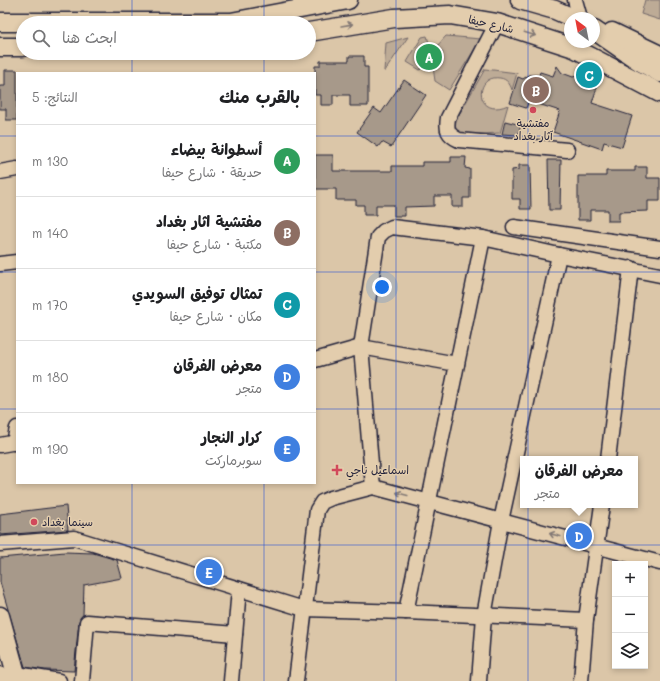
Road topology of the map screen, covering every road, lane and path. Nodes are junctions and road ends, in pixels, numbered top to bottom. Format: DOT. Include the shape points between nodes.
graph roads {
  1 [pos="348,0"];
  2 [pos="575,0"];
  3 [pos="526,1"];
  4 [pos="578,12"];
  5 [pos="564,15"];
  6 [pos="264,16"];
  7 [pos="0,22"];
  8 [pos="16,22"];
  9 [pos="497,23"];
  10 [pos="600,27"];
  11 [pos="316,31"];
  12 [pos="600,34"];
  13 [pos="16,46"];
  14 [pos="0,47"];
  15 [pos="660,55"];
  16 [pos="660,72"];
  17 [pos="660,93"];
  18 [pos="567,150"];
  19 [pos="16,169"];
  20 [pos="0,172"];
  21 [pos="514,227"];
  22 [pos="483,238"];
  23 [pos="660,248"];
  24 [pos="559,255"];
  25 [pos="16,262"];
  26 [pos="0,264"];
  27 [pos="631,268"];
  28 [pos="660,275"];
  29 [pos="361,347"];
  30 [pos="316,360"];
  31 [pos="457,364"];
  32 [pos="16,442"];
  33 [pos="0,445"];
  34 [pos="608,456"];
  35 [pos="373,487"];
  36 [pos="429,502"];
  37 [pos="602,508"];
  38 [pos="501,521"];
  39 [pos="0,544"];
  40 [pos="597,546"];
  41 [pos="660,563"];
  42 [pos="239,589"];
  43 [pos="304,609"];
  44 [pos="406,612"];
  45 [pos="0,616"];
  46 [pos="484,616"];
  47 [pos="586,620"];
  48 [pos="235,634"];
  49 [pos="9,678"];
  50 [pos="59,681"];
  51 [pos="82,681"];
  52 [pos="231,681"];
  53 [pos="296,681"];
  54 [pos="479,681"];
  55 [pos="581,681"];
  1 -- 6 [label="main road"];
  2 -- 4 [label="street"];
  3 -- 5 [label="main road"];
  7 -- 8 [label="main road"];
  11 -- 9 [label="main road, شارع حيفا, one-way" via="394,18 450,15"];
  9 -- 17 [label="main road, شارع حيفا, one-way" via="574,48"];
  9 -- 18 [label="street" via="448,118 446,128 450,136 459,140"];
  10 -- 15 [label="main road"];
  12 -- 16 [label="main road"];
  13 -- 14 [label="main road"];
  19 -- 20 [label="street"];
  21 -- 23 [label="street"];
  22 -- 24 [label="street"];
  22 -- 29 [label="street" via="392,227 384,231 378,237"];
  22 -- 31 [label="street"];
  24 -- 27 [label="street"];
  24 -- 38 [label="street"];
  25 -- 26 [label="street"];
  27 -- 28 [label="street"];
  27 -- 34 [label="street"];
  29 -- 30 [label="street"];
  29 -- 31 [label="street"];
  29 -- 35 [label="street"];
  31 -- 36 [label="street"];
  32 -- 33 [label="street"];
  36 -- 35 [label="street, one-way"];
  35 -- 43 [label="street" via="322,502 317,510"];
  36 -- 38 [label="street"];
  36 -- 44 [label="street"];
  37 -- 40 [label="street"];
  40 -- 38 [label="street, one-way"];
  38 -- 46 [label="street"];
  39 -- 42 [label="street" via="74,538"];
  40 -- 41 [label="street"];
  40 -- 47 [label="street"];
  42 -- 43 [label="street"];
  42 -- 48 [label="street"];
  43 -- 44 [label="street"];
  43 -- 53 [label="street"];
  44 -- 46 [label="street"];
  45 -- 49 [label="main road"];
  46 -- 47 [label="street"];
  46 -- 54 [label="street"];
  47 -- 55 [label="street"];
  48 -- 51 [label="street" via="87,622"];
  48 -- 52 [label="street"];
  49 -- 50 [label="street"];
}
